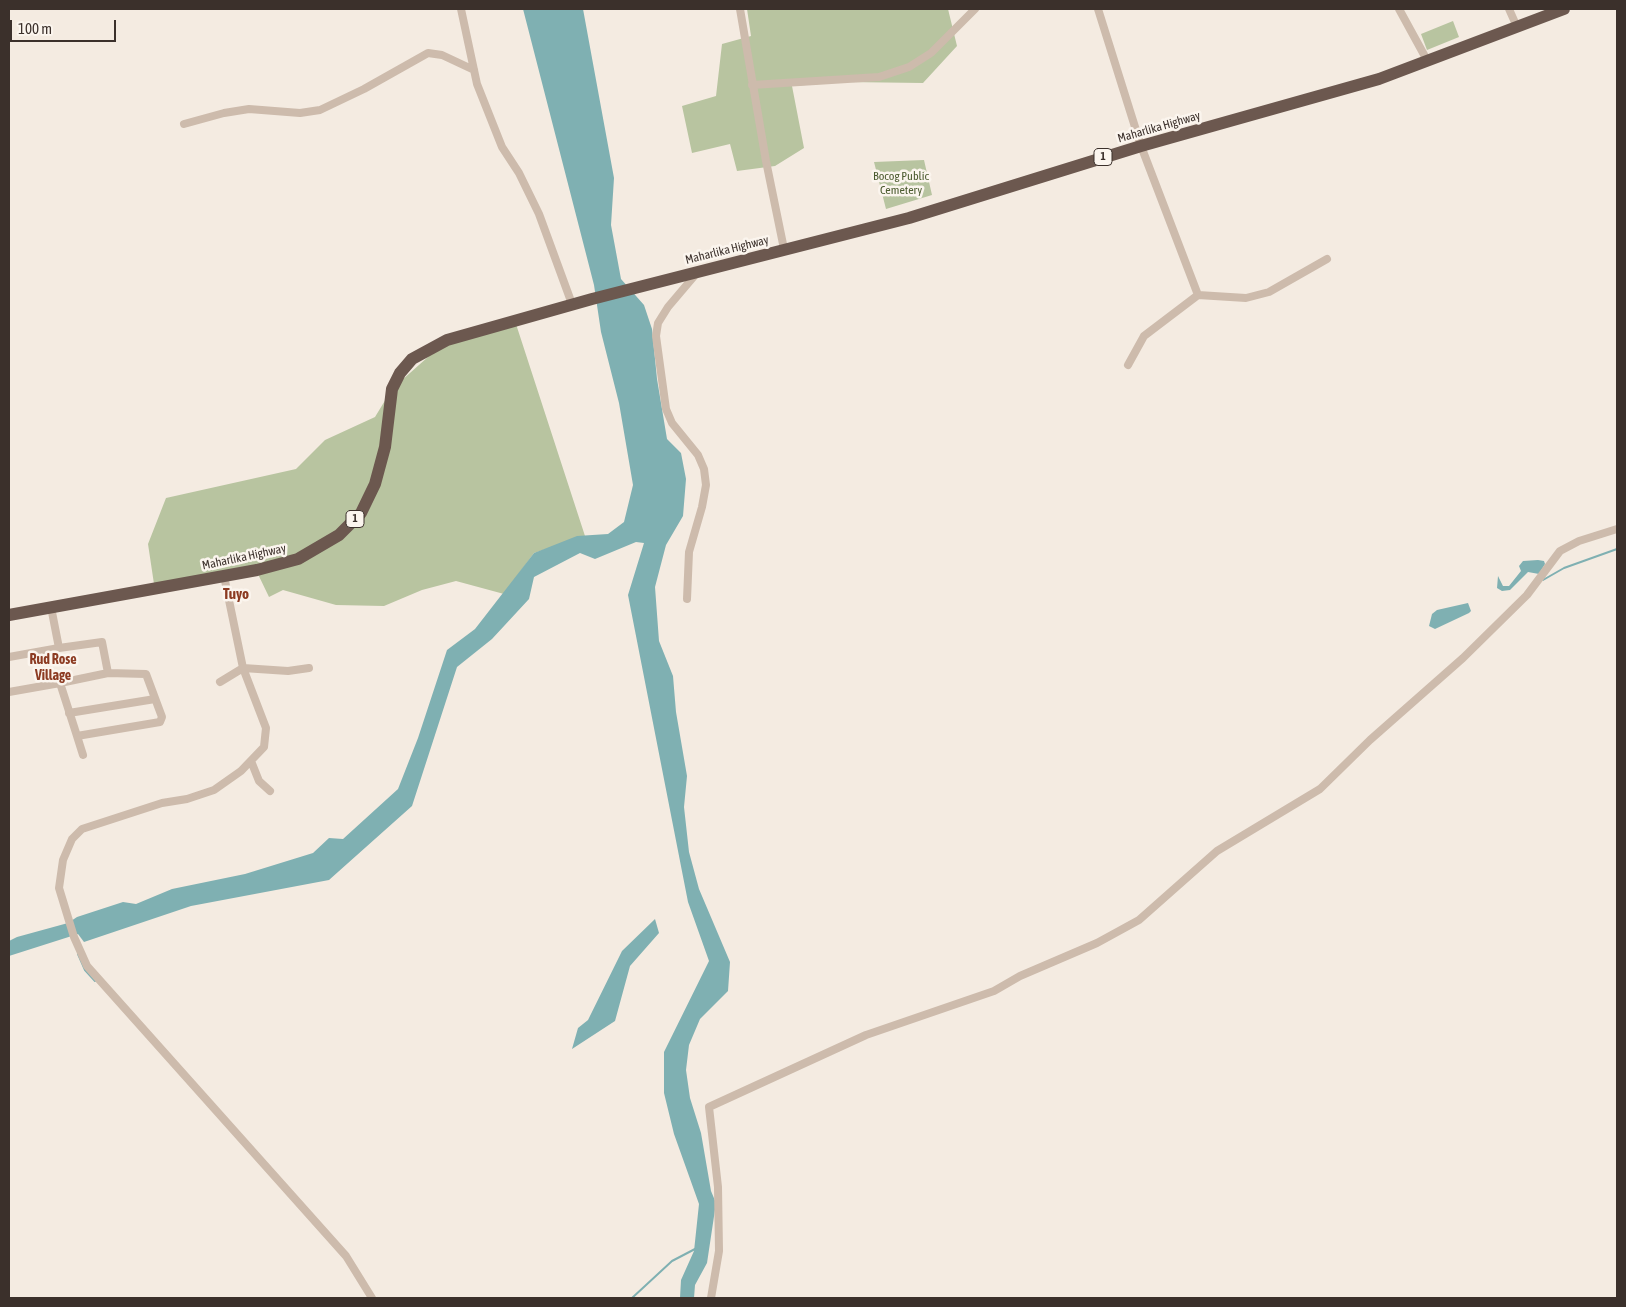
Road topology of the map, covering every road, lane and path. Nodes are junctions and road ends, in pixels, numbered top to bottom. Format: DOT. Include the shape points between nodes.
graph roads {
  1 [pos="462,9"];
  2 [pos="740,9"];
  3 [pos="975,9"];
  4 [pos="1098,9"];
  5 [pos="1399,9"];
  6 [pos="1509,9"];
  7 [pos="1564,9"];
  8 [pos="1517,27"];
  9 [pos="1428,62"];
  10 [pos="474,70"];
  11 [pos="752,85"];
  12 [pos="184,124"];
  13 [pos="1141,146"];
  14 [pos="784,250"];
  15 [pos="1327,259"];
  16 [pos="698,272"];
  17 [pos="1198,295"];
  18 [pos="572,304"];
  19 [pos="1128,364"];
  20 [pos="1617,529"];
  21 [pos="224,576"];
  22 [pos="687,599"];
  23 [pos="51,607"];
  24 [pos="9,615"];
  25 [pos="59,648"];
  26 [pos="9,657"];
  27 [pos="243,668"];
  28 [pos="309,668"];
  29 [pos="108,673"];
  30 [pos="220,682"];
  31 [pos="60,683"];
  32 [pos="9,692"];
  33 [pos="155,699"];
  34 [pos="69,713"];
  35 [pos="77,736"];
  36 [pos="83,755"];
  37 [pos="251,761"];
  38 [pos="270,791"];
  39 [pos="372,1298"];
  40 [pos="711,1298"];
  1 -- 10 [label="street"];
  2 -- 11 [label="street"];
  3 -- 11 [label="street" via="931,53 909,66 879,77"];
  4 -- 13 [label="street"];
  5 -- 9 [label="street"];
  6 -- 8 [label="street"];
  7 -- 8 [label="highway, Maharlika Highway / 1"];
  8 -- 9 [label="highway, Maharlika Highway / 1"];
  9 -- 13 [label="highway, Maharlika Highway / 1" via="1352,87"];
  10 -- 12 [label="street" via="442,55 428,53 320,110 300,113 249,109"];
  10 -- 18 [label="street" via="502,147 539,214"];
  11 -- 14 [label="street"];
  13 -- 14 [label="highway, Maharlika Highway / 1" via="908,218"];
  13 -- 17 [label="street"];
  14 -- 16 [label="highway, Maharlika Highway / 1"];
  15 -- 17 [label="street" via="1270,292 1246,298"];
  16 -- 18 [label="highway, Maharlika Highway / 1"];
  16 -- 22 [label="street" via="668,307 658,323 656,336 666,409 672,423 698,455 706,485 689,552"];
  17 -- 19 [label="street" via="1144,336"];
  18 -- 21 [label="highway, Maharlika Highway / 1" via="447,340 412,359 392,389 385,448 375,484 361,513 339,534 298,559"];
  20 -- 40 [label="street" via="1560,551 1526,595 1463,658 1320,789 1217,851 1139,920 994,991 866,1035 709,1107 718,1187 719,1251"];
  21 -- 23 [label="highway, Maharlika Highway / 1"];
  21 -- 27 [label="street"];
  23 -- 24 [label="highway, Maharlika Highway / 1"];
  23 -- 25 [label="street"];
  25 -- 26 [label="street"];
  25 -- 29 [label="street" via="102,642"];
  27 -- 28 [label="street" via="288,671"];
  27 -- 30 [label="street"];
  27 -- 37 [label="street" via="266,728 264,747"];
  29 -- 31 [label="street"];
  29 -- 33 [label="street" via="146,674"];
  31 -- 32 [label="street"];
  31 -- 34 [label="street"];
  33 -- 34 [label="street"];
  33 -- 35 [label="street" via="162,717 160,722"];
  34 -- 35 [label="street"];
  35 -- 36 [label="street"];
  37 -- 38 [label="street" via="259,781"];
  37 -- 39 [label="street" via="214,790 82,829 72,839 63,860 59,888 87,966 346,1256"];
}
